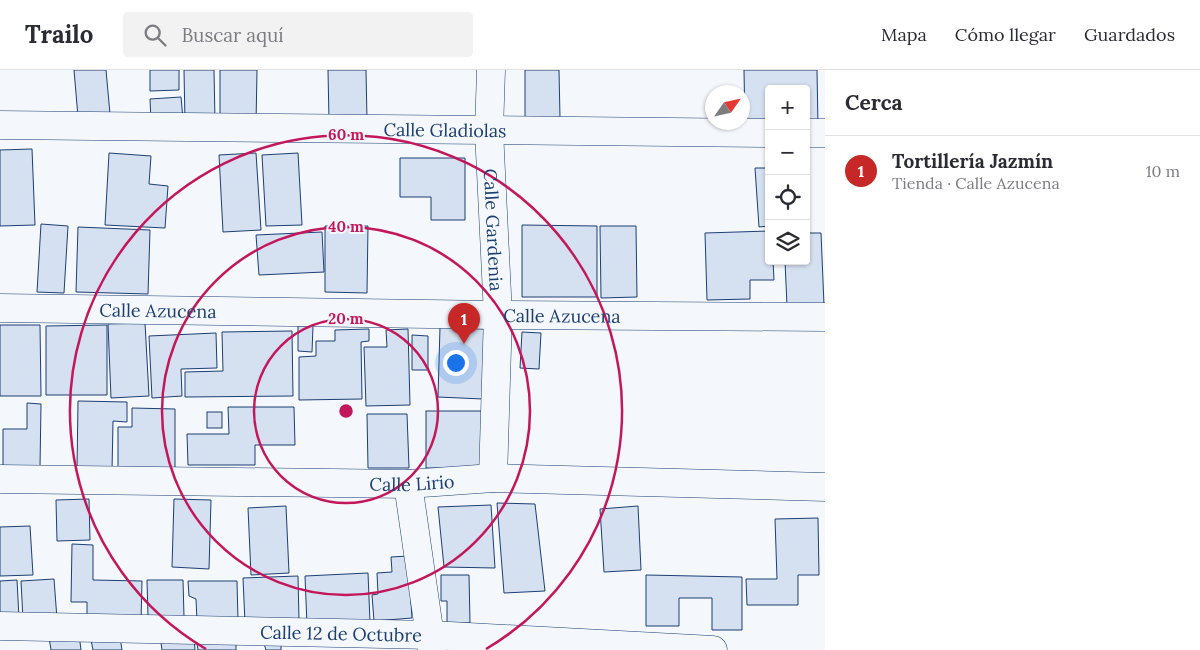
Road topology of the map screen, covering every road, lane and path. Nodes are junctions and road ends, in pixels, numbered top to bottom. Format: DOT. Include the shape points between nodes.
graph roads {
  1 [pos="491,70"];
  2 [pos="0,125"];
  3 [pos="489,131"];
  4 [pos="765,133"];
  5 [pos="810,133"];
  6 [pos="825,134"];
  7 [pos="0,308"];
  8 [pos="498,315"];
  9 [pos="825,318"];
  10 [pos="493,478"];
  11 [pos="0,479"];
  12 [pos="408,484"];
  13 [pos="825,487"];
  14 [pos="0,626"];
  15 [pos="431,642"];
  16 [pos="713,650"];
  1 -- 3 [label="street, Calle Gardenia"];
  2 -- 3 [label="street, Calle Gladiolas"];
  3 -- 4 [label="street, Calle Gladiolas"];
  3 -- 8 [label="street, Calle Gardenia"];
  5 -- 6 [label="street"];
  7 -- 8 [label="street, Calle Azucena"];
  8 -- 9 [label="street, Calle Azucena"];
  8 -- 10 [label="street, Calle Gardenia"];
  10 -- 12 [label="street, Calle Lirio"];
  10 -- 13 [label="street, Calle Lirio"];
  11 -- 12 [label="street, Calle Lirio"];
  12 -- 15 [label="street"];
  14 -- 15 [label="street, Calle 12 de Octubre"];
  15 -- 16 [label="street, Calle 12 de Octubre"];
}
